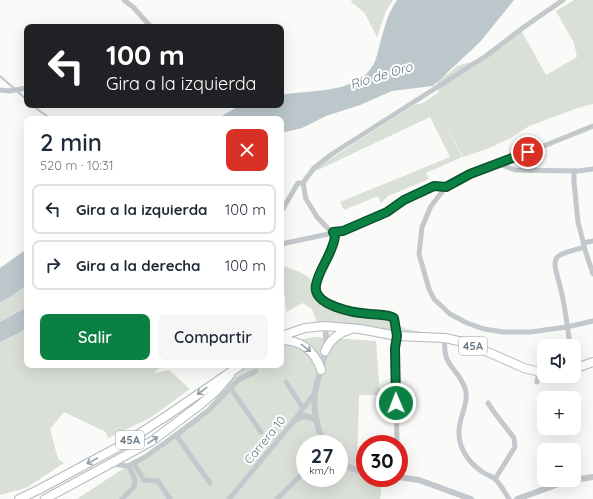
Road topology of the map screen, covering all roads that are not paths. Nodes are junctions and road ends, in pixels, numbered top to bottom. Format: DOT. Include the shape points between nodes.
graph roads {
  1 [pos="124,0"];
  2 [pos="563,0"];
  3 [pos="148,24"];
  4 [pos="24,88"];
  5 [pos="0,90"];
  6 [pos="593,126"];
  7 [pos="499,164"];
  8 [pos="593,169"];
  9 [pos="574,171"];
  10 [pos="303,183"];
  11 [pos="446,187"];
  12 [pos="284,207"];
  13 [pos="333,232"];
  14 [pos="593,240"];
  15 [pos="284,243"];
  16 [pos="584,245"];
  17 [pos="592,268"];
  18 [pos="593,274"];
  19 [pos="593,320"];
  20 [pos="324,326"];
  21 [pos="567,326"];
  22 [pos="360,329"];
  23 [pos="284,335"];
  24 [pos="397,336"];
  25 [pos="445,338"];
  26 [pos="569,339"];
  27 [pos="284,340"];
  28 [pos="325,351"];
  29 [pos="593,362"];
  30 [pos="581,366"];
  31 [pos="236,368"];
  32 [pos="236,368"];
  33 [pos="321,370"];
  34 [pos="256,371"];
  35 [pos="537,372"];
  36 [pos="286,382"];
  37 [pos="230,387"];
  38 [pos="315,393"];
  39 [pos="488,403"];
  40 [pos="303,408"];
  41 [pos="294,421"];
  42 [pos="317,423"];
  43 [pos="261,432"];
  44 [pos="321,435"];
  45 [pos="397,435"];
  46 [pos="176,436"];
  47 [pos="112,464"];
  48 [pos="134,464"];
  49 [pos="128,466"];
  50 [pos="593,477"];
  51 [pos="408,478"];
  52 [pos="495,479"];
  53 [pos="581,479"];
  54 [pos="296,480"];
  55 [pos="210,483"];
  56 [pos="550,487"];
  57 [pos="128,497"];
  58 [pos="19,499"];
  59 [pos="45,499"];
  60 [pos="122,499"];
  61 [pos="170,499"];
  62 [pos="229,499"];
  63 [pos="277,499"];
  64 [pos="471,499"];
  65 [pos="509,499"];
  66 [pos="517,499"];
  1 -- 3 [label="street"];
  2 -- 10 [label="street" via="486,56 332,154 314,168"];
  4 -- 5 [label="street"];
  6 -- 7 [label="street"];
  7 -- 9 [label="street" via="515,170"];
  7 -- 11 [label="street" via="470,174"];
  8 -- 9 [label="street"];
  9 -- 16 [label="street" via="578,222"];
  10 -- 12 [label="street" via="298,183"];
  10 -- 13 [label="street" via="306,199 325,226"];
  11 -- 13 [label="street" via="434,186 404,200 387,212 343,231"];
  11 -- 21 [label="street" via="432,206 422,227 418,254 434,299 450,314 484,329 530,332"];
  13 -- 15 [label="street"];
  13 -- 24 [label="street" via="335,242 320,271 315,286 316,294 326,303 349,311 391,316 394,318"];
  14 -- 16 [label="street"];
  16 -- 17 [label="street"];
  16 -- 21 [label="street" via="559,255 556,259 555,268"];
  17 -- 18 [label="street"];
  19 -- 21 [label="street"];
  20 -- 22 [label="highway, 45A"];
  20 -- 23 [label="highway, 45A" via="305,328"];
  20 -- 28 [label="street"];
  21 -- 26 [label="street"];
  22 -- 24 [label="highway, 45A"];
  22 -- 28 [label="highway" via="338,335"];
  24 -- 25 [label="highway, 45A"];
  24 -- 45 [label="street"];
  25 -- 35 [label="highway, 45A" via="480,348"];
  25 -- 52 [label="street" via="445,356 461,380 466,393 458,434 463,450 470,461"];
  27 -- 33 [label="highway, one-way" via="293,341 307,348"];
  28 -- 33 [label="street"];
  29 -- 30 [label="highway"];
  47 -- 31 [label="highway, 45A, one-way" via="176,424 217,390"];
  32 -- 58 [label="highway, 45A, one-way" via="120,446"];
  33 -- 38 [label="street"];
  34 -- 37 [label="street"];
  36 -- 40 [label="street"];
  37 -- 43 [label="street"];
  37 -- 46 [label="street" via="209,410"];
  38 -- 40 [label="street, Carrera 10"];
  38 -- 42 [label="street" via="314,409"];
  39 -- 52 [label="street" via="516,443"];
  40 -- 41 [label="street, Carrera 10"];
  41 -- 42 [label="street" via="306,416"];
  41 -- 62 [label="street, Carrera 10"];
  42 -- 44 [label="street"];
  46 -- 48 [label="street"];
  46 -- 55 [label="street"];
  47 -- 49 [label="street"];
  47 -- 59 [label="highway, 45A"];
  48 -- 49 [label="street"];
  48 -- 61 [label="street" via="144,480 158,481"];
  49 -- 57 [label="street" via="136,482"];
  50 -- 53 [label="street"];
  51 -- 64 [label="street"];
  52 -- 65 [label="street"];
  54 -- 63 [label="street"];
  56 -- 66 [label="street"];
  57 -- 60 [label="street"];
}
